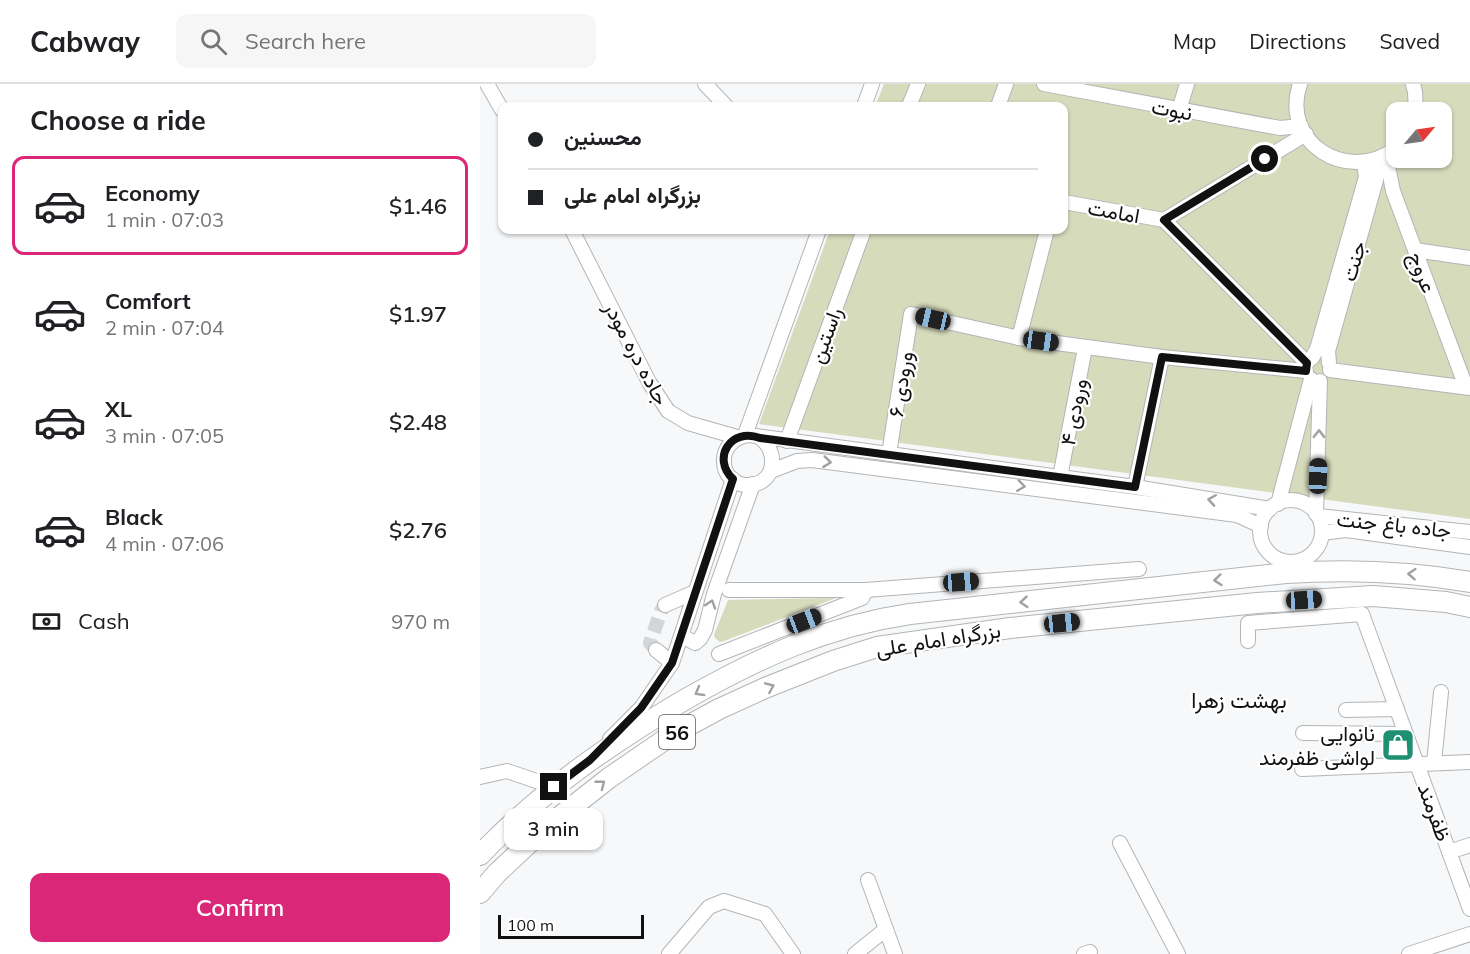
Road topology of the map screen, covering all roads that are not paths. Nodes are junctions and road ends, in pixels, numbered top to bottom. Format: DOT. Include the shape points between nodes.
graph roads {
  1 [pos="487,84"];
  2 [pos="705,84"];
  3 [pos="872,84"];
  4 [pos="918,84"];
  5 [pos="1006,84"];
  6 [pos="1044,84"];
  7 [pos="1187,84"];
  8 [pos="1300,84"];
  9 [pos="1413,84"];
  10 [pos="1077,88"];
  11 [pos="722,102"];
  12 [pos="865,102"];
  13 [pos="911,102"];
  14 [pos="999,102"];
  15 [pos="1416,102"];
  16 [pos="498,103"];
  17 [pos="1179,110"];
  18 [pos="1303,130"];
  19 [pos="1386,154"];
  20 [pos="1386,156"];
  21 [pos="1364,163"];
  22 [pos="1389,168"];
  23 [pos="1068,203"];
  24 [pos="1164,220"];
  25 [pos="574,234"];
  26 [pos="817,234"];
  27 [pos="863,234"];
  28 [pos="1046,234"];
  29 [pos="1415,250"];
  30 [pos="1470,258"];
  31 [pos="1019,338"];
  32 [pos="1085,348"];
  33 [pos="1162,357"];
  34 [pos="1330,366"];
  35 [pos="1311,370"];
  36 [pos="1468,387"];
  37 [pos="741,436"];
  38 [pos="760,438"];
  39 [pos="787,441"];
  40 [pos="889,454"];
  41 [pos="984,467"];
  42 [pos="771,471"];
  43 [pos="1060,477"];
  44 [pos="733,479"];
  45 [pos="982,481"];
  46 [pos="753,484"];
  47 [pos="1135,487"];
  48 [pos="1274,506"];
  49 [pos="1317,515"];
  50 [pos="1261,526"];
  51 [pos="1470,532"];
  52 [pos="1322,533"];
  53 [pos="1470,547"];
  54 [pos="1132,576"];
  55 [pos="1470,582"];
  56 [pos="729,590"];
  57 [pos="866,590"];
  58 [pos="694,592"];
  59 [pos="665,605"];
  60 [pos="1470,607"];
  61 [pos="910,614"];
  62 [pos="682,636"];
  63 [pos="914,640"];
  64 [pos="1248,641"];
  65 [pos="656,650"];
  66 [pos="719,654"];
  67 [pos="672,663"];
  68 [pos="1441,692"];
  69 [pos="1346,710"];
  70 [pos="1397,710"];
  71 [pos="1303,733"];
  72 [pos="1406,734"];
  73 [pos="590,760"];
  74 [pos="1470,762"];
  75 [pos="1434,763"];
  76 [pos="1417,764"];
  77 [pos="1302,769"];
  78 [pos="480,777"];
  79 [pos="554,787"];
  80 [pos="1120,843"];
  81 [pos="1470,845"];
  82 [pos="1449,852"];
  83 [pos="480,855"];
  84 [pos="868,880"];
  85 [pos="480,893"];
  86 [pos="1468,900"];
  87 [pos="886,929"];
  88 [pos="1470,934"];
  89 [pos="669,954"];
  90 [pos="793,954"];
  91 [pos="855,954"];
  92 [pos="895,954"];
  93 [pos="1178,954"];
  94 [pos="1409,954"];
  1 -- 16 [label="street"];
  2 -- 11 [label="street"];
  3 -- 12 [label="street"];
  4 -- 13 [label="street"];
  5 -- 14 [label="street"];
  6 -- 10 [label="street, نبوت"];
  7 -- 17 [label="street"];
  8 -- 18 [label="street" via="1297,100"];
  9 -- 15 [label="street"];
  10 -- 17 [label="street, نبوت"];
  17 -- 18 [label="street, نبوت"];
  18 -- 21 [label="street" via="1321,151 1341,162"];
  18 -- 24 [label="street"];
  19 -- 21 [label="street"];
  20 -- 34 [label="street, جنت" via="1328,351"];
  21 -- 35 [label="street" via="1366,177"];
  22 -- 29 [label="street, عروج" via="1393,190"];
  23 -- 24 [label="street, امامت"];
  24 -- 35 [label="street"];
  25 -- 37 [label="street, جاده دره مودر" via="649,382 668,411 688,423"];
  26 -- 37 [label="street"];
  27 -- 39 [label="street, راستین"];
  28 -- 31 [label="street"];
  29 -- 30 [label="street"];
  29 -- 36 [label="street, عروج"];
  31 -- 32 [label="street"];
  31 -- 40 [label="street, ورودی ۶" via="911,314"];
  32 -- 33 [label="street"];
  32 -- 43 [label="street, ورودی ۴"];
  33 -- 35 [label="street"];
  33 -- 47 [label="street"];
  34 -- 35 [label="street" via="1327,377"];
  34 -- 35 [label="street" via="1321,357"];
  34 -- 36 [label="street"];
  35 -- 48 [label="street"];
  49 -- 35 [label="street, one-way"];
  37 -- 38 [label="street"];
  37 -- 44 [label="street" via="728,445 723,459"];
  38 -- 39 [label="street"];
  38 -- 42 [label="street" via="772,453"];
  39 -- 40 [label="street"];
  40 -- 41 [label="street"];
  41 -- 43 [label="street"];
  41 -- 45 [label="street"];
  42 -- 45 [label="street, one-way" via="797,461 813,460"];
  42 -- 46 [label="street"];
  43 -- 47 [label="street"];
  44 -- 46 [label="street"];
  44 -- 58 [label="street"];
  45 -- 50 [label="street, one-way" via="1237,515"];
  62 -- 46 [label="street, one-way" via="694,643 705,630"];
  48 -- 47 [label="street, one-way"];
  48 -- 49 [label="street" via="1297,501"];
  48 -- 50 [label="street"];
  49 -- 51 [label="street, جاده باغ جنت"];
  49 -- 52 [label="street"];
  50 -- 52 [label="street" via="1266,549 1288,562 1310,556"];
  52 -- 53 [label="street, جاده باغ جنت" via="1346,530"];
  55 -- 54 [label="highway, بزرگراه امام علی / 56, one-way" via="1434,575 1330,570"];
  54 -- 57 [label="street"];
  54 -- 61 [label="highway, بزرگراه امام علی / 56, one-way" via="1035,601"];
  56 -- 57 [label="street"];
  57 -- 66 [label="street" via="862,598"];
  58 -- 59 [label="street"];
  58 -- 62 [label="street"];
  60 -- 63 [label="highway, بزرگراه امام علی / 56" via="1373,597 1257,603"];
  61 -- 63 [label="highway" via="863,626 858,635 867,643"];
  61 -- 73 [label="highway, بزرگراه امام علی / 56, one-way" via="842,628 769,655 648,721"];
  62 -- 67 [label="street"];
  85 -- 63 [label="highway, بزرگراه امام علی / 56, one-way" via="544,829 673,734 719,709 812,669 878,647"];
  64 -- 70 [label="street, ظفرمند" via="1248,623 1362,614"];
  65 -- 67 [label="street"];
  67 -- 73 [label="street" via="641,708"];
  68 -- 75 [label="street"];
  69 -- 70 [label="street"];
  70 -- 72 [label="street, ظفرمند"];
  71 -- 72 [label="street"];
  72 -- 76 [label="street, ظفرمند"];
  73 -- 79 [label="highway, بزرگراه امام علی / 56"];
  74 -- 75 [label="street"];
  75 -- 76 [label="street"];
  76 -- 77 [label="street"];
  76 -- 82 [label="street, ظفرمند"];
  78 -- 79 [label="street" via="507,771"];
  79 -- 83 [label="highway, بزرگراه امام علی / 56" via="511,822"];
  80 -- 93 [label="street"];
  81 -- 82 [label="street"];
  82 -- 86 [label="street, ظفرمند"];
  84 -- 87 [label="street"];
  87 -- 91 [label="street"];
  87 -- 92 [label="street"];
  88 -- 94 [label="street"];
  89 -- 90 [label="street" via="709,907 724,901 765,914"];
}
